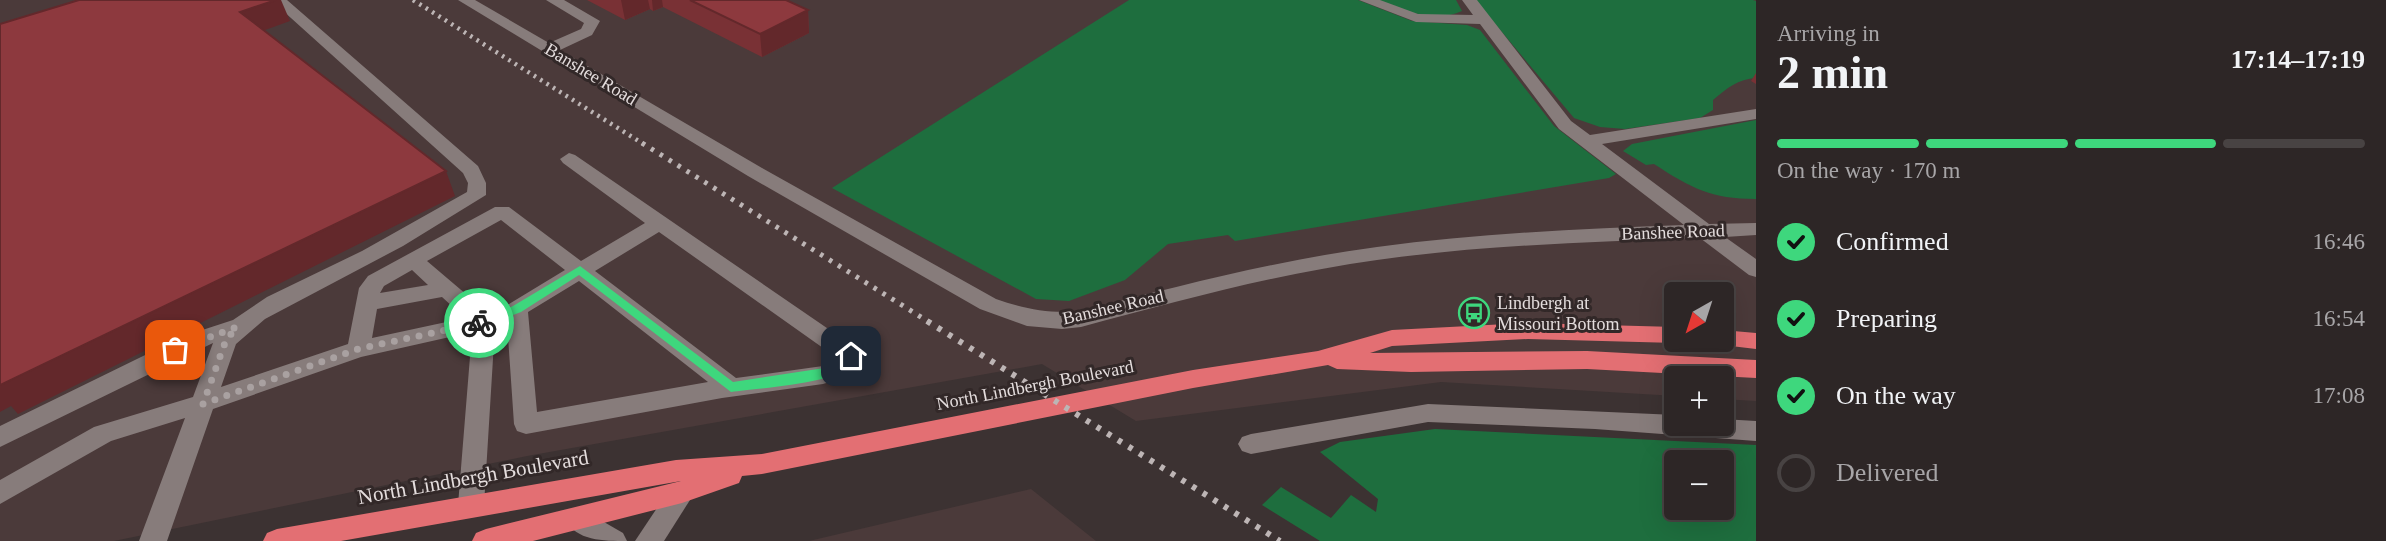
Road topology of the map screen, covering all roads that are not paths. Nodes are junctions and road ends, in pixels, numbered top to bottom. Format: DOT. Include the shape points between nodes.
graph roads {
  1 [pos="278,0"];
  2 [pos="465,0"];
  3 [pos="553,0"];
  4 [pos="1366,0"];
  5 [pos="1469,0"];
  6 [pos="1485,20"];
  7 [pos="549,49"];
  8 [pos="1756,114"];
  9 [pos="1587,141"];
  10 [pos="569,159"];
  11 [pos="659,223"];
  12 [pos="1756,229"];
  13 [pos="1705,232"];
  14 [pos="414,261"];
  15 [pos="580,270"];
  16 [pos="1756,270"];
  17 [pos="449,289"];
  18 [pos="367,303"];
  19 [pos="517,309"];
  20 [pos="484,322"];
  21 [pos="237,327"];
  22 [pos="1756,327"];
  23 [pos="1664,334"];
  24 [pos="1734,335"];
  25 [pos="1734,339"];
  26 [pos="1756,341"];
  27 [pos="358,349"];
  28 [pos="1318,360"];
  29 [pos="1756,369"];
  30 [pos="731,387"];
  31 [pos="203,404"];
  32 [pos="1756,431"];
  33 [pos="0,437"];
  34 [pos="1251,444"];
  35 [pos="762,464"];
  36 [pos="682,492"];
  37 [pos="0,493"];
  38 [pos="471,505"];
  39 [pos="578,519"];
  40 [pos="153,541"];
  41 [pos="277,541"];
  42 [pos="486,541"];
  43 [pos="613,541"];
  44 [pos="649,541"];
  1 -- 21 [label="street" via="471,170 476,195"];
  2 -- 7 [label="street, Banshee Road"];
  3 -- 7 [label="street" via="593,21 587,32"];
  4 -- 6 [label="street" via="1416,18"];
  5 -- 6 [label="street"];
  6 -- 9 [label="street" via="1565,125"];
  7 -- 13 [label="street, Banshee Road" via="890,249 988,304 1027,318 1082,319 1218,282 1416,248 1527,238"];
  8 -- 9 [label="street"];
  9 -- 13 [label="street"];
  10 -- 11 [label="street"];
  11 -- 15 [label="street"];
  11 -- 30 [label="street" via="854,361 832,372"];
  12 -- 13 [label="street, Banshee Road"];
  13 -- 16 [label="street"];
  14 -- 15 [label="street" via="502,211"];
  14 -- 17 [label="street"];
  14 -- 18 [label="street" via="376,281"];
  15 -- 19 [label="street"];
  15 -- 30 [label="street"];
  17 -- 18 [label="street"];
  17 -- 20 [label="street"];
  18 -- 27 [label="street"];
  19 -- 20 [label="street"];
  19 -- 30 [label="street" via="526,424"];
  20 -- 27 [label="street"];
  20 -- 38 [label="street"];
  21 -- 31 [label="street" via="226,340"];
  21 -- 33 [label="street" via="192,342"];
  22 -- 24 [label="highway"];
  23 -- 28 [label="highway, North Lindbergh Boulevard" via="1458,332 1392,338"];
  25 -- 26 [label="highway"];
  27 -- 31 [label="street"];
  28 -- 29 [label="highway, North Lindbergh Boulevard" via="1587,360"];
  28 -- 35 [label="highway, North Lindbergh Boulevard" via="1180,382"];
  31 -- 37 [label="street" via="103,434"];
  31 -- 40 [label="street"];
  32 -- 34 [label="street" via="1428,413"];
  35 -- 36 [label="highway, North Lindbergh Boulevard"];
  35 -- 38 [label="highway, North Lindbergh Boulevard" via="676,471"];
  36 -- 39 [label="highway, North Lindbergh Boulevard"];
  36 -- 44 [label="street"];
  38 -- 41 [label="highway, North Lindbergh Boulevard"];
  39 -- 42 [label="highway, North Lindbergh Boulevard"];
  39 -- 43 [label="street"];
}
